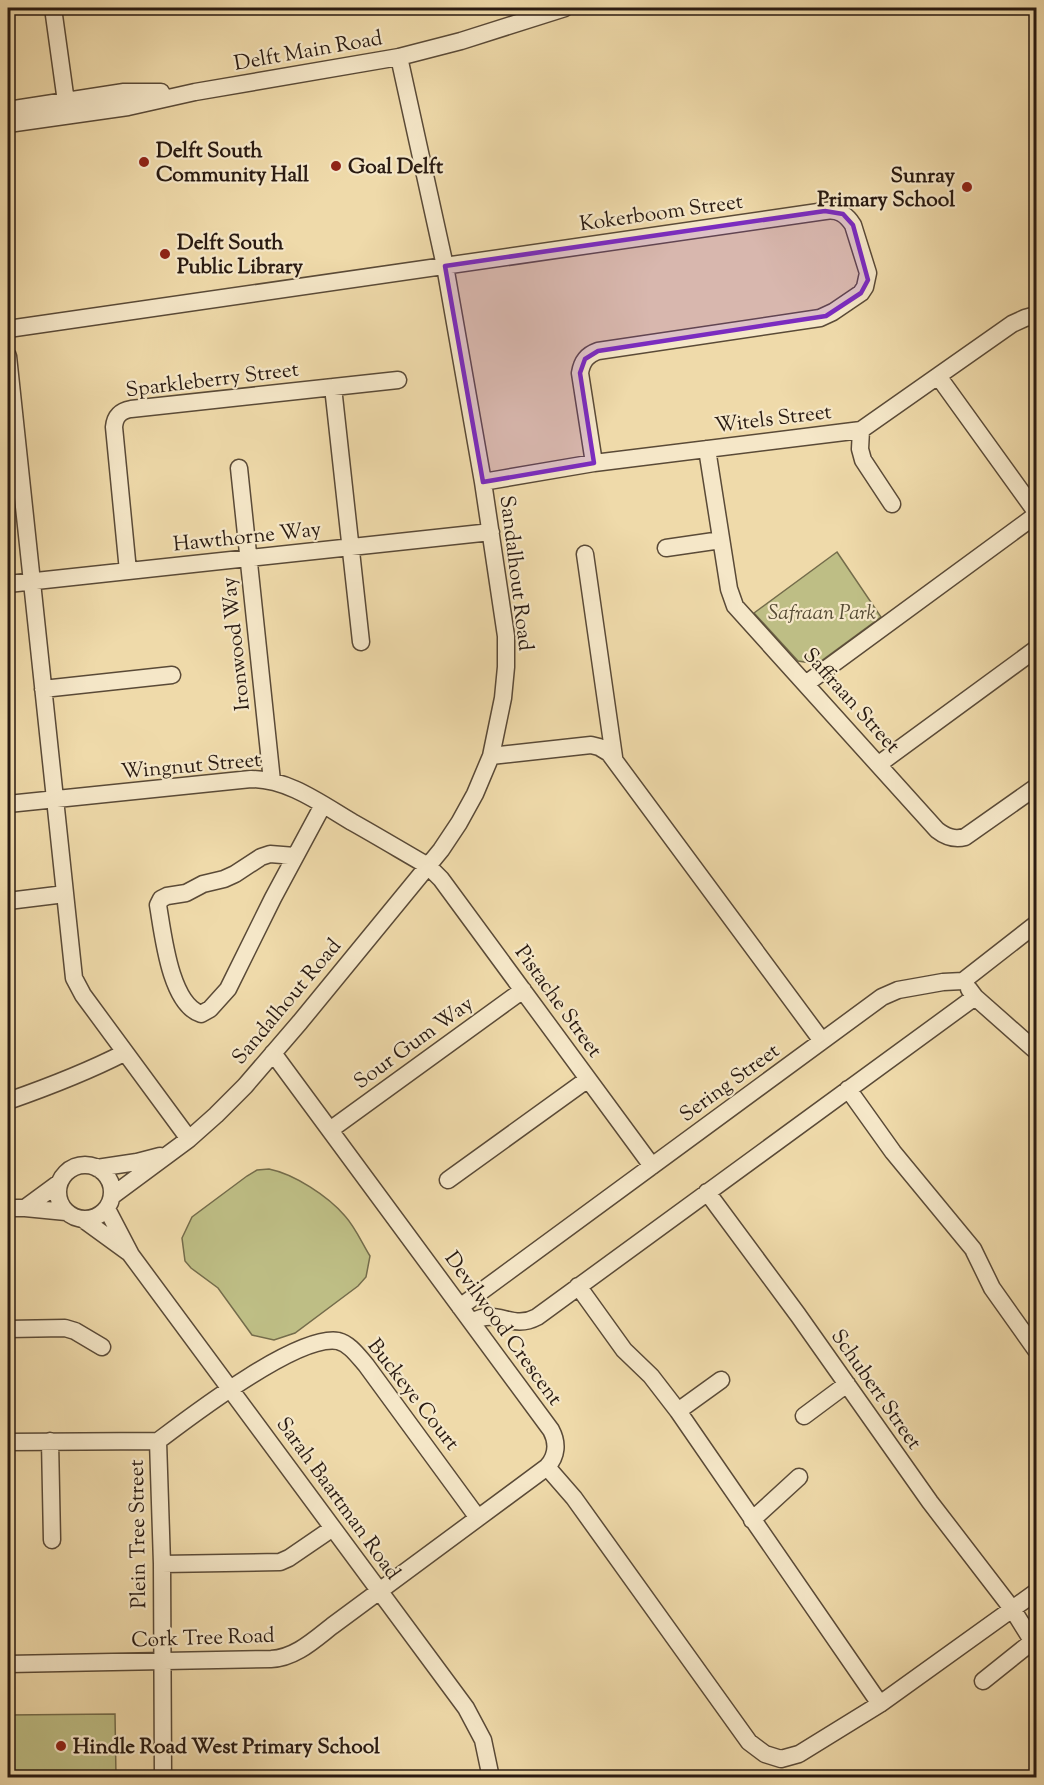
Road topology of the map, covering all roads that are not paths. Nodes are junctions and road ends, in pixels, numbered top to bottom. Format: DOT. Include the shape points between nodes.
graph roads {
  1 [pos="53,8"];
  2 [pos="565,8"];
  3 [pos="399,57"];
  4 [pos="67,108"];
  5 [pos="8,110"];
  6 [pos="8,124"];
  7 [pos="445,266"];
  8 [pos="1036,315"];
  9 [pos="8,329"];
  10 [pos="8,356"];
  11 [pos="938,376"];
  12 [pos="398,380"];
  13 [pos="333,387"];
  14 [pos="861,430"];
  15 [pos="707,449"];
  16 [pos="594,464"];
  17 [pos="239,468"];
  18 [pos="483,482"];
  19 [pos="892,504"];
  20 [pos="1036,514"];
  21 [pos="491,532"];
  22 [pos="721,540"];
  23 [pos="351,547"];
  24 [pos="666,548"];
  25 [pos="585,554"];
  26 [pos="249,558"];
  27 [pos="128,571"];
  28 [pos="31,582"];
  29 [pos="8,584"];
  30 [pos="361,642"];
  31 [pos="1036,649"];
  32 [pos="172,675"];
  33 [pos="807,683"];
  34 [pos="43,689"];
  35 [pos="490,756"];
  36 [pos="614,757"];
  37 [pos="879,764"];
  38 [pos="272,780"];
  39 [pos="1036,787"];
  40 [pos="55,800"];
  41 [pos="8,804"];
  42 [pos="323,805"];
  43 [pos="295,856"];
  44 [pos="428,866"];
  45 [pos="65,894"];
  46 [pos="8,901"];
  47 [pos="1034,932"];
  48 [pos="963,981"];
  49 [pos="523,990"];
  50 [pos="975,997"];
  51 [pos="822,1041"];
  52 [pos="1036,1051"];
  53 [pos="124,1053"];
  54 [pos="273,1053"];
  55 [pos="588,1079"];
  56 [pos="848,1089"];
  57 [pos="11,1094"];
  58 [pos="330,1130"];
  59 [pos="189,1139"];
  60 [pos="167,1155"];
  61 [pos="652,1166"];
  62 [pos="97,1168"];
  63 [pos="448,1180"];
  64 [pos="59,1183"];
  65 [pos="707,1192"];
  66 [pos="109,1203"];
  67 [pos="16,1208"];
  68 [pos="66,1212"];
  69 [pos="84,1220"];
  70 [pos="131,1255"];
  71 [pos="578,1286"];
  72 [pos="460,1307"];
  73 [pos="472,1322"];
  74 [pos="8,1329"];
  75 [pos="102,1347"];
  76 [pos="1036,1350"];
  77 [pos="721,1380"];
  78 [pos="847,1384"];
  79 [pos="230,1388"];
  80 [pos="678,1411"];
  81 [pos="804,1416"];
  82 [pos="158,1441"];
  83 [pos="8,1442"];
  84 [pos="51,1442"];
  85 [pos="547,1467"];
  86 [pos="799,1477"];
  87 [pos="478,1518"];
  88 [pos="752,1520"];
  89 [pos="333,1528"];
  90 [pos="52,1540"];
  91 [pos="162,1564"];
  92 [pos="379,1591"];
  93 [pos="1036,1592"];
  94 [pos="1013,1610"];
  95 [pos="1035,1644"];
  96 [pos="162,1661"];
  97 [pos="8,1664"];
  98 [pos="983,1681"];
  99 [pos="880,1704"];
  100 [pos="163,1778"];
  101 [pos="491,1778"];
  1 -- 4 [label="street"];
  2 -- 3 [label="street, Delft Main Road"];
  3 -- 4 [label="street, Delft Main Road" via="128,106"];
  3 -- 7 [label="street, Sandalhout Road"];
  4 -- 5 [label="street, Delft Main Road"];
  4 -- 6 [label="street, Delft Main Road"];
  7 -- 9 [label="street, Kokerboom Street"];
  7 -- 16 [label="street, Kokerboom Street" via="825,210 839,212 849,219 868,280 861,293 826,316 598,351 589,356 580,373"];
  7 -- 18 [label="street, Sandalhout Road"];
  8 -- 11 [label="street, Witels Street" via="1012,324"];
  10 -- 28 [label="street"];
  11 -- 14 [label="street, Witels Street"];
  11 -- 20 [label="street"];
  12 -- 13 [label="street, Sparkleberry Street"];
  13 -- 23 [label="street"];
  13 -- 27 [label="street, Sparkleberry Street" via="121,412 114,427"];
  14 -- 15 [label="street, Witels Street"];
  14 -- 19 [label="street" via="863,460"];
  15 -- 16 [label="street, Witels Street"];
  15 -- 22 [label="street, Saffraan Street"];
  16 -- 18 [label="street, Witels Street"];
  17 -- 26 [label="street, Ironwood Way"];
  18 -- 21 [label="street, Sandalhout Road"];
  20 -- 33 [label="street"];
  21 -- 23 [label="street, Hawthorne Way"];
  21 -- 35 [label="street, Sandalhout Road" via="506,636 506,667"];
  22 -- 24 [label="street"];
  22 -- 33 [label="street, Saffraan Street" via="735,606"];
  23 -- 26 [label="street, Hawthorne Way"];
  23 -- 30 [label="street"];
  25 -- 36 [label="street"];
  26 -- 27 [label="street, Hawthorne Way"];
  26 -- 38 [label="street, Ironwood Way"];
  27 -- 28 [label="street, Hawthorne Way"];
  28 -- 29 [label="street, Hawthorne Way"];
  28 -- 34 [label="street"];
  31 -- 37 [label="street"];
  32 -- 34 [label="street"];
  33 -- 37 [label="street, Saffraan Street"];
  34 -- 40 [label="street"];
  35 -- 36 [label="street" via="591,746"];
  35 -- 44 [label="street, Sandalhout Road" via="459,823"];
  36 -- 51 [label="street"];
  37 -- 39 [label="street, Saffraan Street" via="938,830 953,838 971,835"];
  38 -- 40 [label="street, Wingnut Street"];
  38 -- 42 [label="street, Wingnut Street"];
  40 -- 41 [label="street, Wingnut Street"];
  40 -- 45 [label="street"];
  42 -- 43 [label="street"];
  42 -- 44 [label="street, Wingnut Street"];
  43 -- 43 [label="street" via="270,854 224,879 161,899 158,905 170,969 194,1012 201,1014 210,1009 228,989"];
  44 -- 49 [label="street, Pistache Street"];
  44 -- 54 [label="street, Sandalhout Road"];
  45 -- 46 [label="street"];
  45 -- 53 [label="street" via="74,978"];
  47 -- 48 [label="street"];
  48 -- 50 [label="street"];
  48 -- 51 [label="street, Sering Street" via="889,993"];
  49 -- 55 [label="street, Pistache Street"];
  49 -- 58 [label="street, Sour Gum Way"];
  50 -- 52 [label="street"];
  50 -- 56 [label="street"];
  51 -- 61 [label="street, Sering Street"];
  53 -- 57 [label="street" via="95,1068"];
  53 -- 59 [label="street"];
  54 -- 58 [label="street, Devilwood Crescent"];
  54 -- 59 [label="street, Sandalhout Road"];
  55 -- 61 [label="street, Pistache Street"];
  55 -- 63 [label="street"];
  56 -- 65 [label="street"];
  56 -- 76 [label="street" via="893,1152 973,1250 992,1288"];
  58 -- 72 [label="street, Devilwood Crescent"];
  59 -- 60 [label="street, Sandalhout Road"];
  60 -- 62 [label="street"];
  60 -- 66 [label="street"];
  61 -- 72 [label="street, Sering Street"];
  62 -- 64 [label="street" via="75,1167"];
  62 -- 66 [label="street" via="111,1185"];
  64 -- 67 [label="street"];
  64 -- 68 [label="street" via="60,1203"];
  65 -- 71 [label="street"];
  65 -- 78 [label="street, Schubert Street"];
  66 -- 69 [label="street" via="101,1215"];
  66 -- 70 [label="street, Sarah Baartman Road"];
  67 -- 68 [label="street"];
  68 -- 69 [label="street"];
  69 -- 70 [label="street, Sarah Baartman Road"];
  70 -- 79 [label="street, Sarah Baartman Road"];
  71 -- 73 [label="street" via="531,1320 518,1323 491,1316"];
  71 -- 80 [label="street" via="624,1350"];
  72 -- 73 [label="street, Devilwood Crescent"];
  73 -- 85 [label="street, Devilwood Crescent" via="554,1437 554,1457"];
  74 -- 75 [label="street" via="65,1328"];
  77 -- 80 [label="street"];
  78 -- 81 [label="street"];
  78 -- 94 [label="street, Schubert Street"];
  79 -- 82 [label="street, Buckeye Court"];
  79 -- 87 [label="street, Buckeye Court" via="306,1347 328,1341 344,1344 366,1365"];
  79 -- 89 [label="street, Sarah Baartman Road"];
  80 -- 88 [label="street"];
  82 -- 84 [label="street"];
  82 -- 91 [label="street, Plein Tree Street"];
  83 -- 84 [label="street"];
  84 -- 90 [label="street"];
  85 -- 87 [label="street"];
  85 -- 99 [label="street" via="574,1498 749,1742 765,1754 781,1759 799,1754"];
  86 -- 88 [label="street"];
  87 -- 92 [label="street"];
  88 -- 99 [label="street"];
  89 -- 91 [label="street" via="280,1562"];
  89 -- 92 [label="street, Sarah Baartman Road"];
  91 -- 96 [label="street, Plein Tree Street"];
  92 -- 96 [label="street, Cork Tree Road" via="286,1657"];
  92 -- 101 [label="street, Sarah Baartman Road" via="472,1718 485,1746"];
  93 -- 94 [label="street"];
  94 -- 95 [label="street, Schubert Street"];
  94 -- 99 [label="street"];
  95 -- 98 [label="street"];
  96 -- 97 [label="street, Cork Tree Road"];
  96 -- 100 [label="street, Plein Tree Street"];
}
